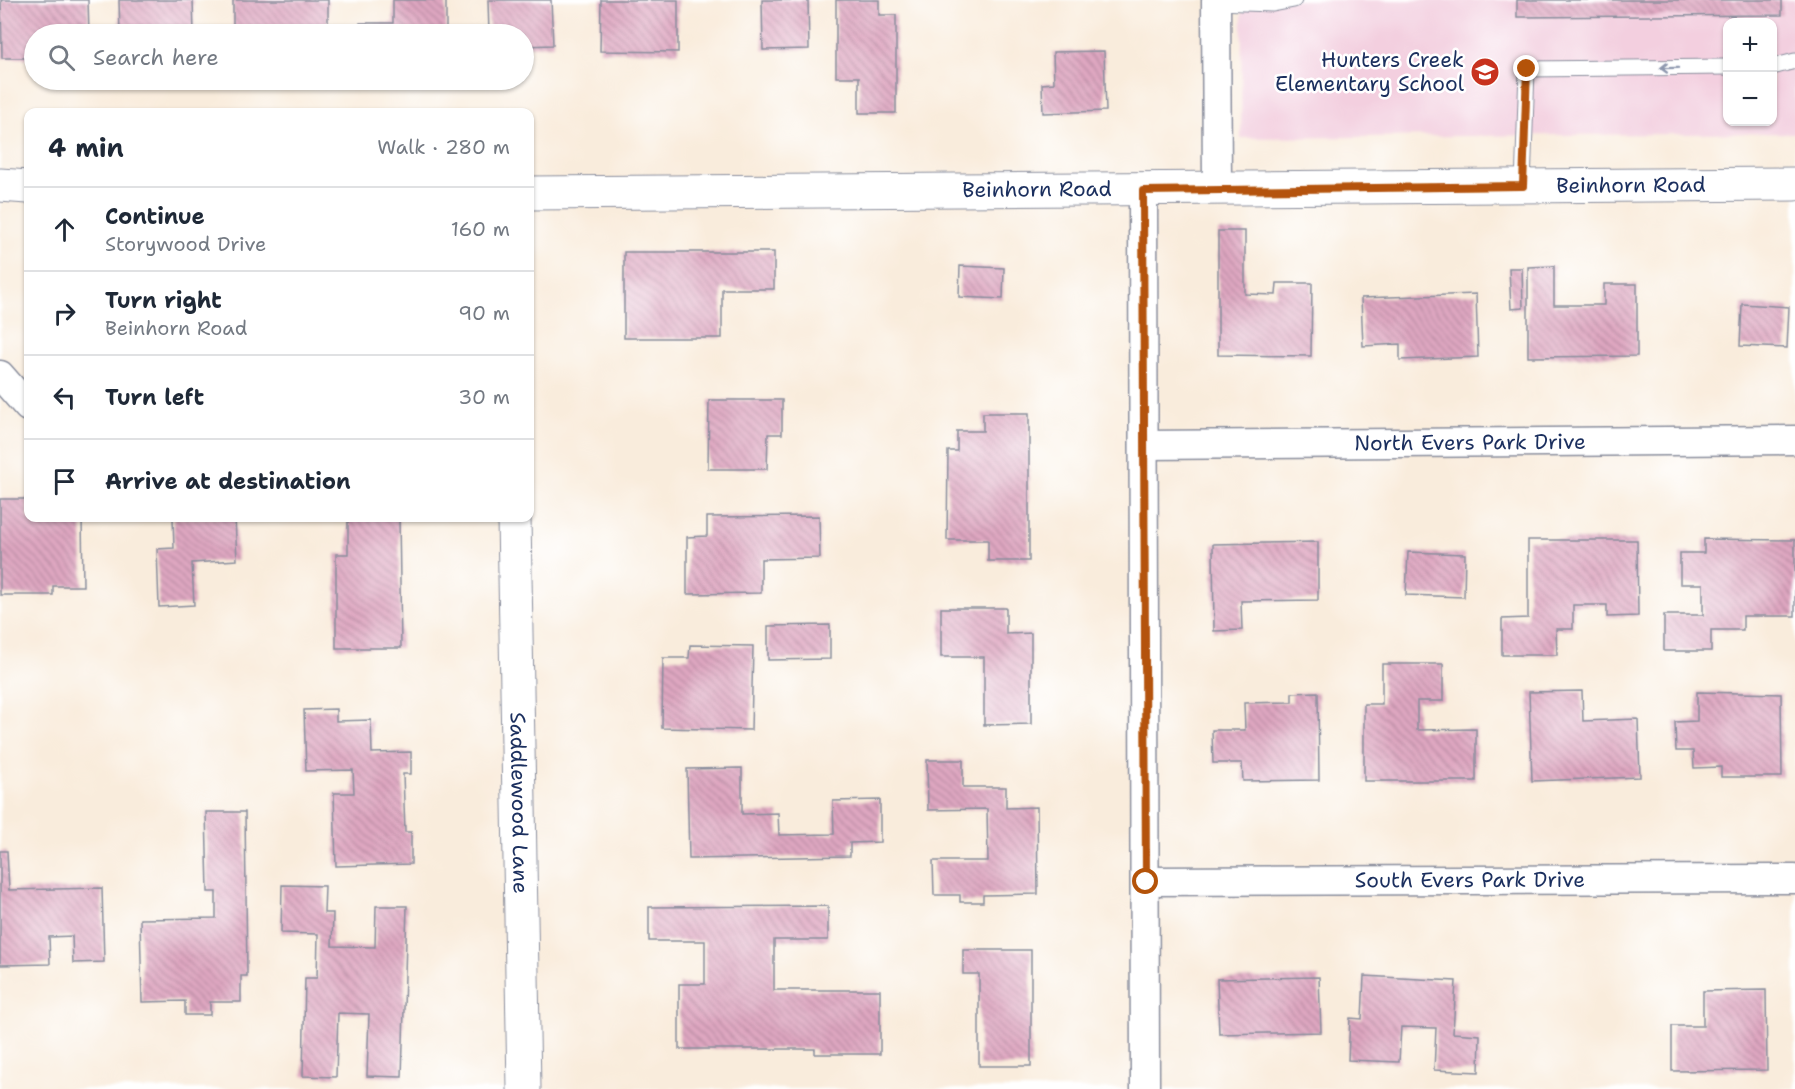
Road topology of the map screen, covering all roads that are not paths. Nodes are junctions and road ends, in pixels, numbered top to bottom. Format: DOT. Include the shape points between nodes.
graph roads {
  1 [pos="1294,0"];
  2 [pos="1216,1"];
  3 [pos="1795,61"];
  4 [pos="1777,66"];
  5 [pos="1723,68"];
  6 [pos="1795,184"];
  7 [pos="0,185"];
  8 [pos="1523,186"];
  9 [pos="24,187"];
  10 [pos="1217,189"];
  11 [pos="1143,191"];
  12 [pos="534,193"];
  13 [pos="0,375"];
  14 [pos="24,402"];
  15 [pos="1795,440"];
  16 [pos="1144,445"];
  17 [pos="514,522"];
  18 [pos="1795,879"];
  19 [pos="1146,882"];
  20 [pos="524,1089"];
  21 [pos="1145,1089"];
  1 -- 2 [label="lane" via="1273,4"];
  2 -- 10 [label="street"];
  3 -- 4 [label="lane"];
  5 -- 8 [label="lane, one-way" via="1527,69"];
  6 -- 8 [label="street, Beinhorn Road"];
  7 -- 9 [label="street"];
  8 -- 10 [label="street, Beinhorn Road"];
  10 -- 11 [label="street, Beinhorn Road"];
  11 -- 12 [label="street, Beinhorn Road"];
  11 -- 16 [label="street"];
  13 -- 14 [label="street"];
  15 -- 16 [label="street, North Evers Park Drive"];
  16 -- 19 [label="street"];
  17 -- 20 [label="street, Saddlewood Lane"];
  18 -- 19 [label="street, South Evers Park Drive"];
  19 -- 21 [label="street"];
}
